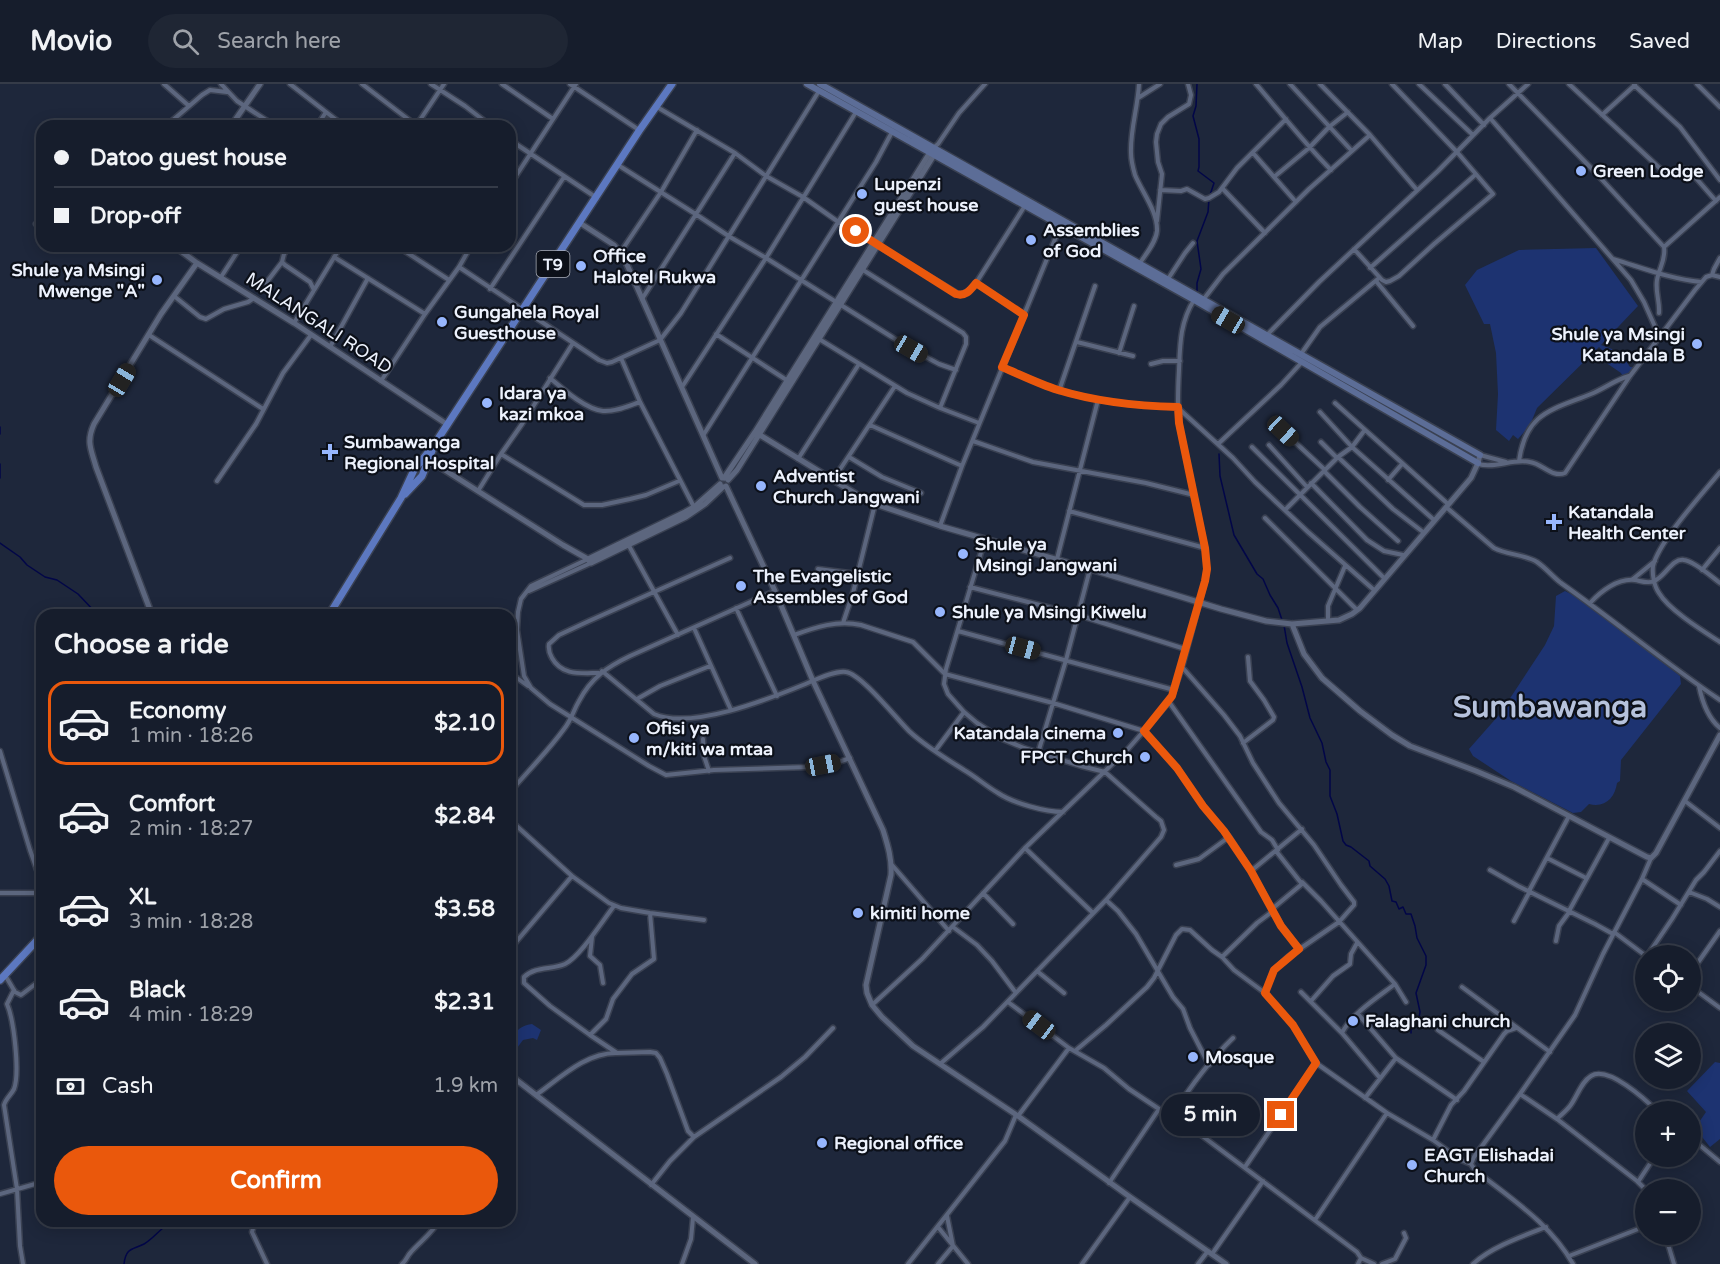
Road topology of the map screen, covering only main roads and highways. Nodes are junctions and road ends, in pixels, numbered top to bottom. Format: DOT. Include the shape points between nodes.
graph roads {
  1 [pos="672,84"];
  2 [pos="807,84"];
  3 [pos="819,88"];
  4 [pos="934,150"];
  5 [pos="1026,204"];
  6 [pos="1265,338"];
  7 [pos="1301,358"];
  8 [pos="434,445"];
  9 [pos="1480,455"];
  10 [pos="1478,464"];
  11 [pos="418,465"];
  12 [pos="426,469"];
  13 [pos="413,472"];
  14 [pos="421,477"];
  15 [pos="401,498"];
  16 [pos="333,609"];
  17 [pos="36,941"];
  18 [pos="2,978"];
  1 -- 8 [label="highway, T9"];
  2 -- 3 [label="main road"];
  3 -- 4 [label="main road"];
  3 -- 4 [label="main road" via="892,132"];
  4 -- 5 [label="main road"];
  5 -- 6 [label="main road"];
  5 -- 6 [label="main road" via="1140,264"];
  6 -- 7 [label="main road"];
  7 -- 9 [label="main road"];
  7 -- 10 [label="main road"];
  8 -- 11 [label="highway, T9"];
  8 -- 12 [label="highway, T9"];
  11 -- 12 [label="highway"];
  11 -- 13 [label="highway, T9"];
  12 -- 14 [label="highway, T9"];
  13 -- 14 [label="highway"];
  13 -- 15 [label="highway, T9"];
  14 -- 15 [label="highway, T9"];
  15 -- 16 [label="highway, T9"];
  17 -- 18 [label="highway"];
}
